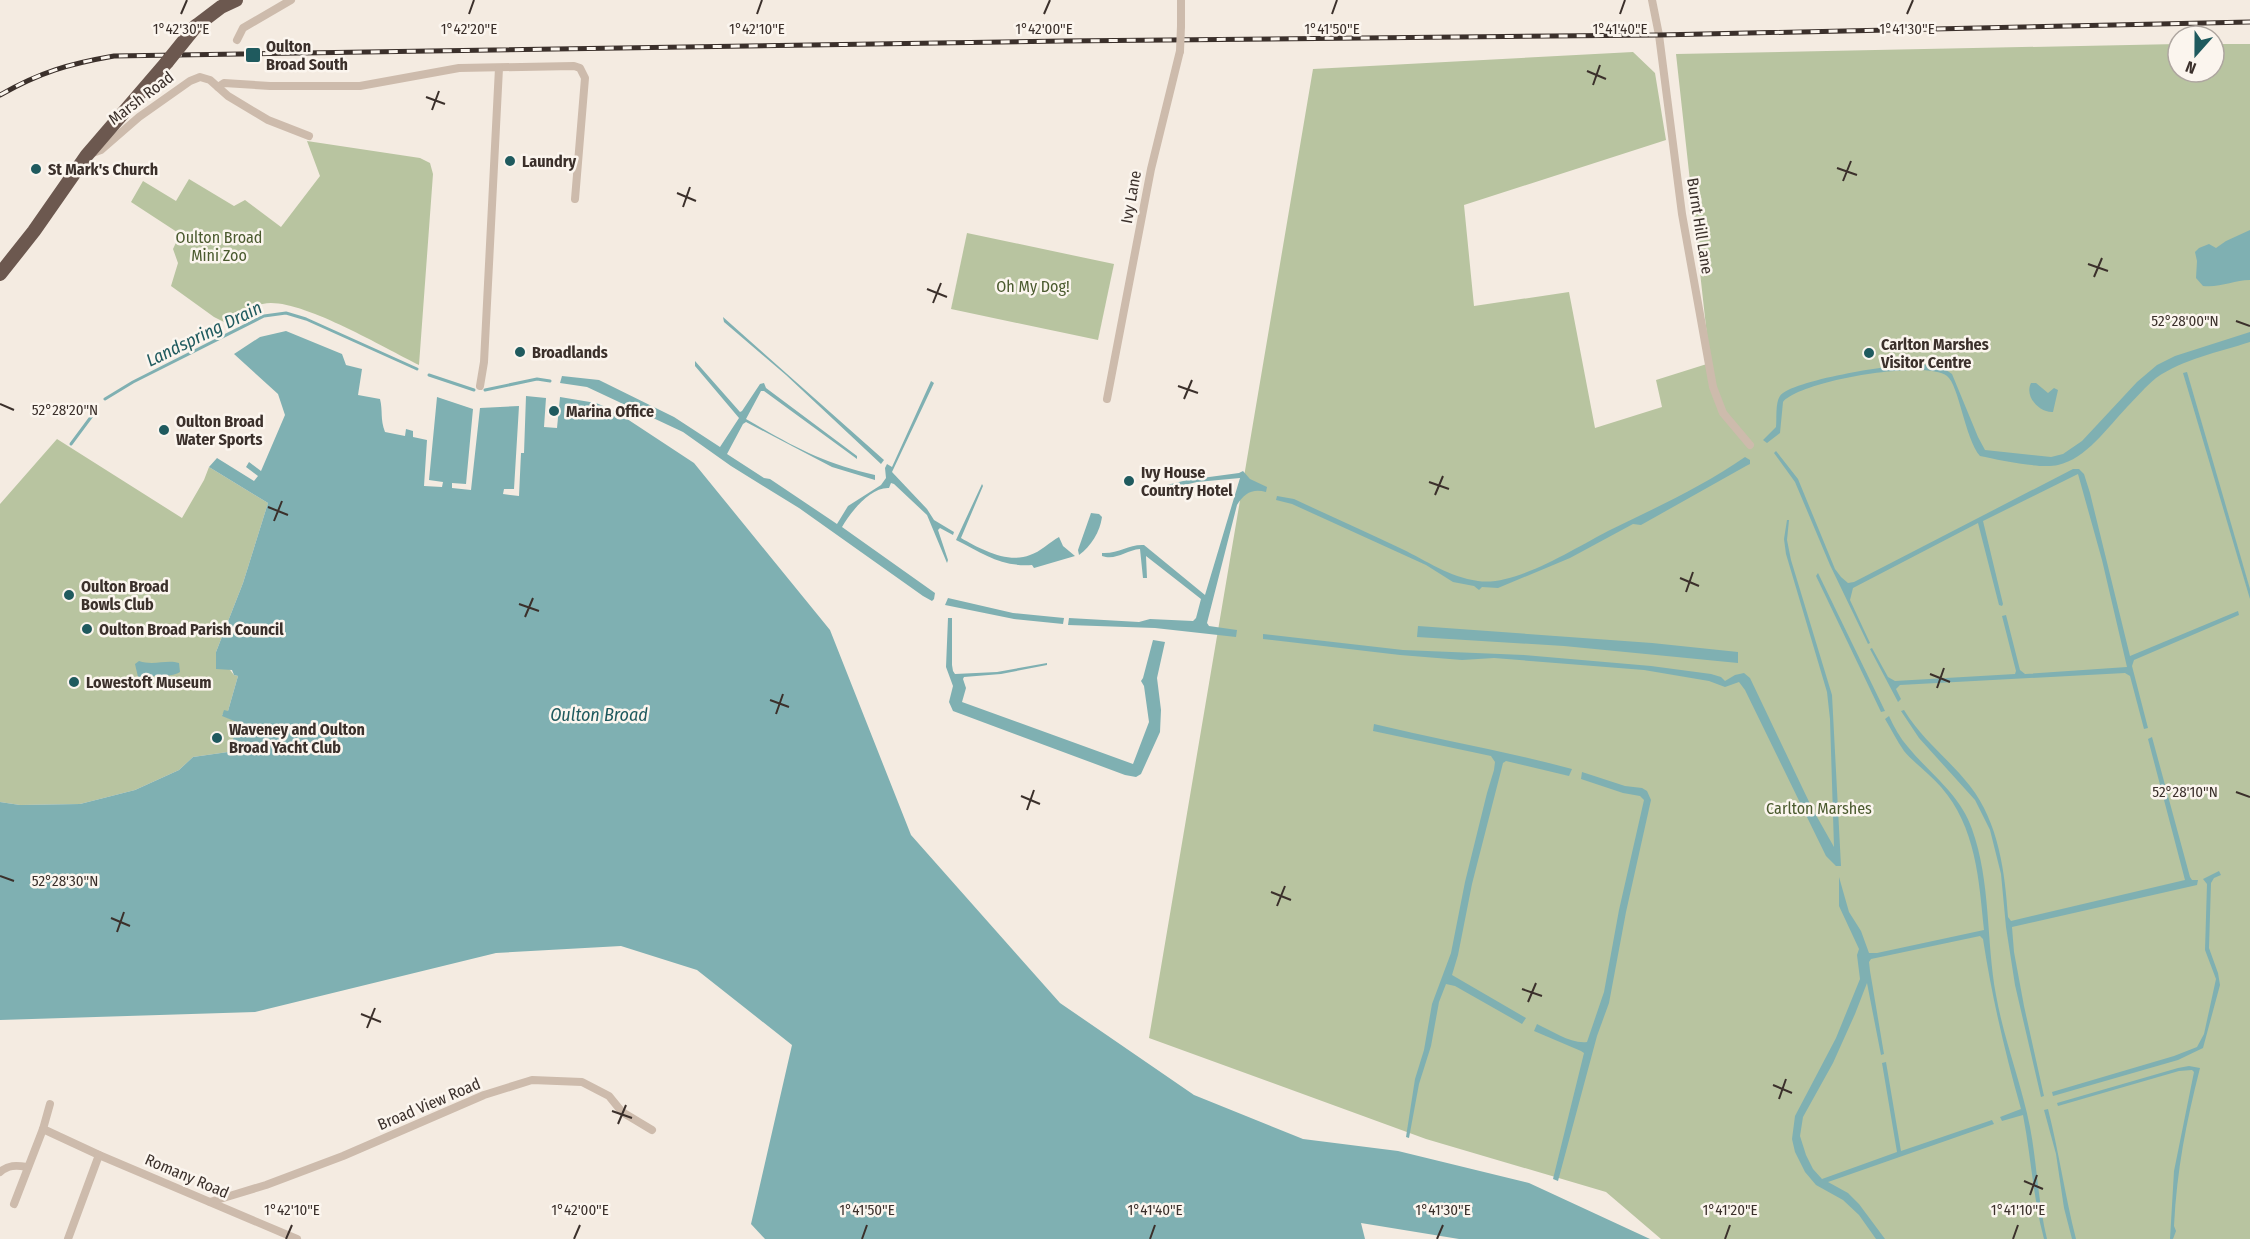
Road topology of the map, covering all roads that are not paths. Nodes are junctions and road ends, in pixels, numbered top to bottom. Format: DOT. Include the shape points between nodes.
graph roads {
  1 [pos="236,0"];
  2 [pos="291,0"];
  3 [pos="1181,0"];
  4 [pos="1652,0"];
  5 [pos="237,40"];
  6 [pos="499,68"];
  7 [pos="218,87"];
  8 [pos="309,136"];
  9 [pos="87,155"];
  10 [pos="575,199"];
  11 [pos="0,274"];
  12 [pos="480,386"];
  13 [pos="1107,399"];
  14 [pos="1750,445"];
  15 [pos="50,1104"];
  16 [pos="43,1130"];
  17 [pos="652,1130"];
  18 [pos="99,1155"];
  19 [pos="27,1167"];
  20 [pos="0,1172"];
  21 [pos="210,1202"];
  22 [pos="14,1204"];
  23 [pos="68,1239"];
  24 [pos="297,1239"];
  1 -- 9 [label="highway, bridge" via="221,6 196,26"];
  2 -- 5 [label="street" via="243,28"];
  3 -- 13 [label="street, Ivy Lane, bridge" via="1180,51 1152,169"];
  4 -- 14 [label="street, Burnt Hill Lane" via="1682,214 1713,387 1723,413"];
  6 -- 7 [label="street" via="459,68 360,86 224,83"];
  6 -- 10 [label="street" via="573,66 584,72"];
  6 -- 12 [label="street"];
  7 -- 8 [label="street, Marsh Road" via="245,108"];
  7 -- 9 [label="street, Marsh Road" via="200,77 190,81 125,127 101,150"];
  9 -- 11 [label="highway"];
  15 -- 16 [label="street"];
  16 -- 18 [label="street, Romany Road"];
  16 -- 19 [label="street"];
  17 -- 21 [label="street, Broad View Road" via="622,1112 609,1096 582,1082 532,1080 483,1095 332,1161"];
  18 -- 21 [label="street, Romany Road"];
  18 -- 23 [label="street"];
  19 -- 20 [label="street" via="6,1167"];
  19 -- 22 [label="street"];
  21 -- 24 [label="street, Romany Road"];
}
